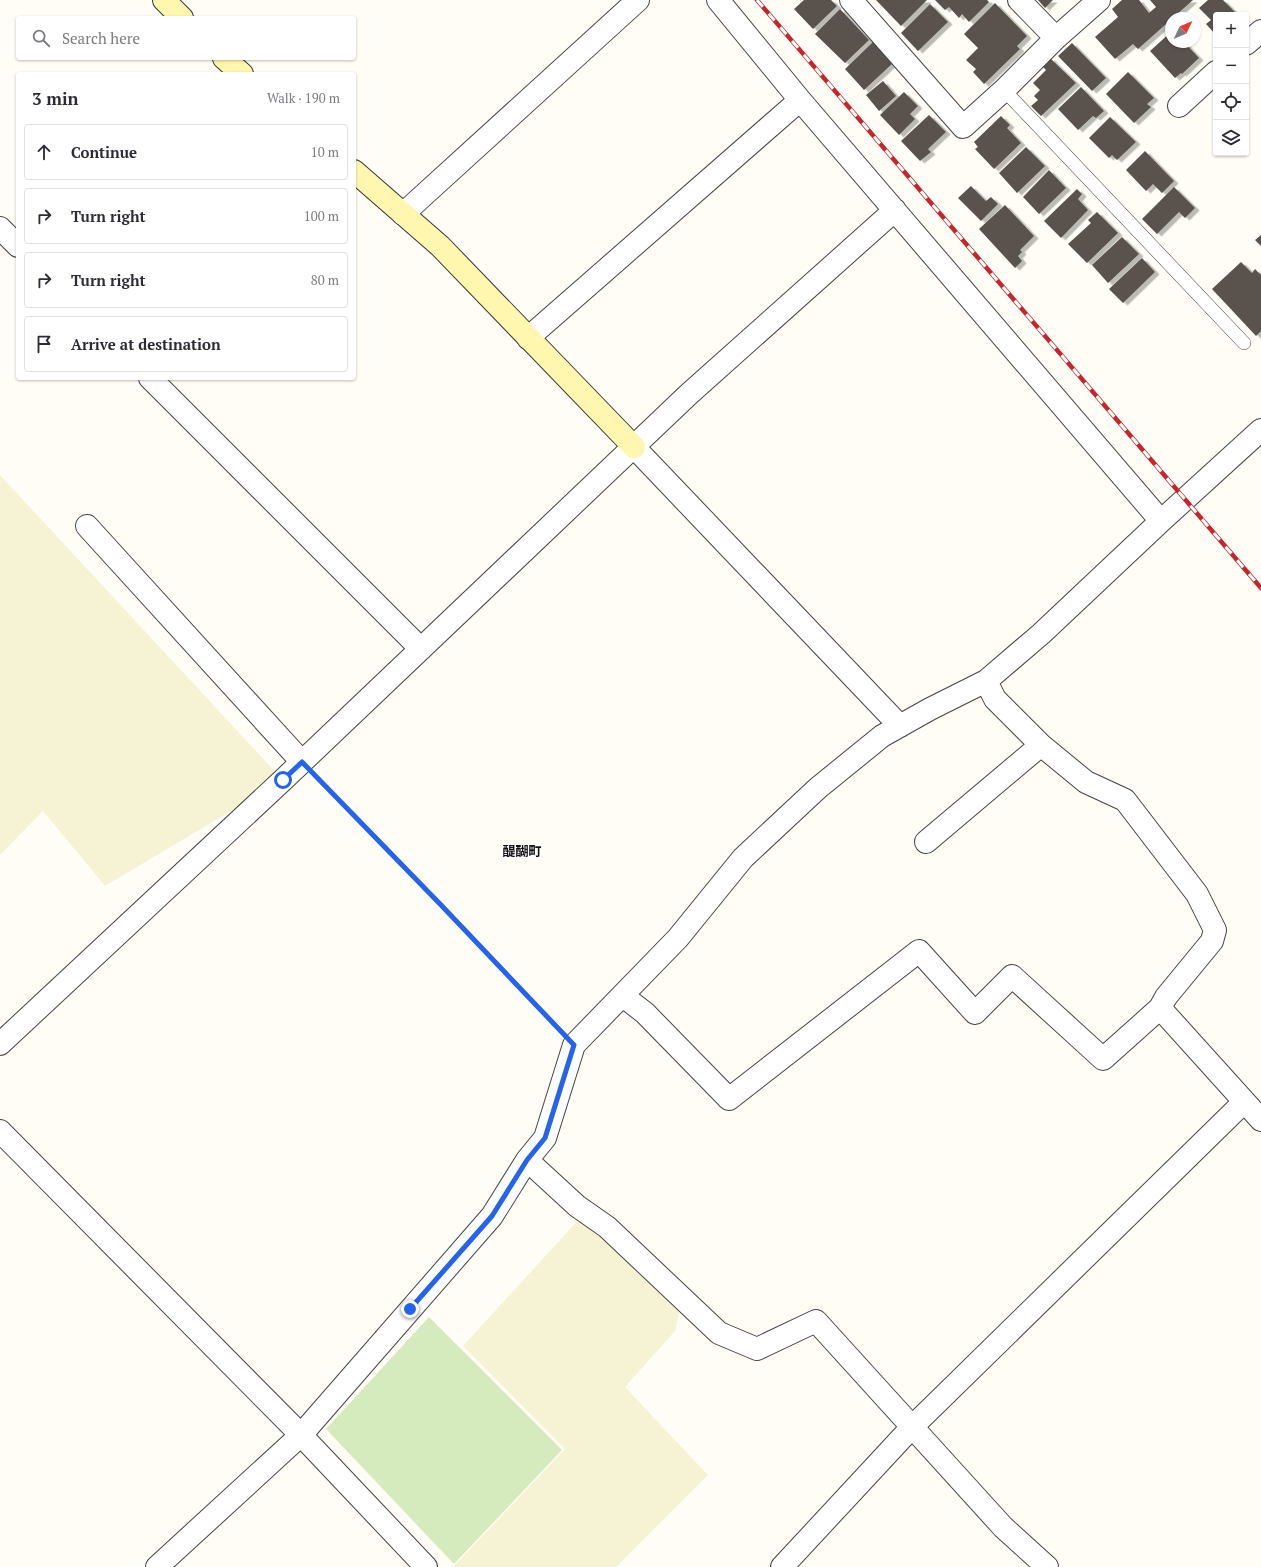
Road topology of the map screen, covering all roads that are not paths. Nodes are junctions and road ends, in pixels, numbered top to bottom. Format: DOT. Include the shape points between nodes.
graph roads {
  1 [pos="164,0"];
  2 [pos="638,0"];
  3 [pos="718,0"];
  4 [pos="851,0"];
  5 [pos="1019,0"];
  6 [pos="1100,0"];
  7 [pos="180,16"];
  8 [pos="1261,31"];
  9 [pos="1056,38"];
  10 [pos="1249,41"];
  11 [pos="226,60"];
  12 [pos="240,72"];
  13 [pos="1213,75"];
  14 [pos="1004,90"];
  15 [pos="800,100"];
  16 [pos="1179,106"];
  17 [pos="356,173"];
  18 [pos="894,210"];
  19 [pos="403,214"];
  20 [pos="0,228"];
  21 [pos="16,244"];
  22 [pos="528,338"];
  23 [pos="1244,343"];
  24 [pos="152,380"];
  25 [pos="1261,430"];
  26 [pos="634,448"];
  27 [pos="1161,521"];
  28 [pos="87,526"];
  29 [pos="421,649"];
  30 [pos="986,681"];
  31 [pos="900,726"];
  32 [pos="1041,745"];
  33 [pos="302,762"];
  34 [pos="926,842"];
  35 [pos="623,996"];
  36 [pos="1160,1008"];
  37 [pos="0,1044"];
  38 [pos="1244,1102"];
  39 [pos="1261,1120"];
  40 [pos="0,1131"];
  41 [pos="527,1160"];
  42 [pos="912,1427"];
  43 [pos="301,1435"];
  44 [pos="157,1567"];
  45 [pos="426,1567"];
  46 [pos="782,1567"];
  47 [pos="1047,1567"];
  1 -- 7 [label="street"];
  2 -- 19 [label="street"];
  3 -- 15 [label="street"];
  4 -- 14 [label="street" via="963,127"];
  5 -- 9 [label="street"];
  6 -- 9 [label="street"];
  8 -- 10 [label="street"];
  9 -- 14 [label="street"];
  11 -- 12 [label="street"];
  13 -- 16 [label="street"];
  14 -- 23 [label="lane"];
  15 -- 18 [label="street"];
  15 -- 22 [label="street"];
  17 -- 19 [label="street"];
  18 -- 26 [label="street" via="689,394"];
  18 -- 27 [label="street"];
  19 -- 22 [label="street" via="440,246"];
  20 -- 21 [label="street"];
  22 -- 26 [label="street"];
  24 -- 29 [label="street"];
  25 -- 27 [label="street"];
  26 -- 29 [label="street"];
  26 -- 31 [label="street"];
  27 -- 30 [label="street" via="1041,634"];
  28 -- 33 [label="street"];
  29 -- 33 [label="street"];
  30 -- 31 [label="street"];
  30 -- 32 [label="street" via="995,699"];
  31 -- 35 [label="street" via="882,736 818,788 743,858 678,938"];
  32 -- 34 [label="street"];
  32 -- 36 [label="street" via="1086,782 1125,800 1197,894 1215,930 1212,940"];
  33 -- 37 [label="street"];
  35 -- 36 [label="street" via="645,1013 729,1099 919,951 974,1013 1012,976 1103,1060"];
  35 -- 41 [label="street" via="574,1045 545,1138"];
  36 -- 38 [label="street"];
  38 -- 39 [label="street"];
  38 -- 42 [label="street"];
  40 -- 43 [label="street"];
  41 -- 42 [label="street" via="577,1206 607,1227 719,1333 757,1349 816,1321"];
  41 -- 43 [label="street" via="492,1216"];
  42 -- 46 [label="street"];
  42 -- 47 [label="street" via="1003,1527"];
  43 -- 44 [label="street"];
  43 -- 45 [label="street"];
}
